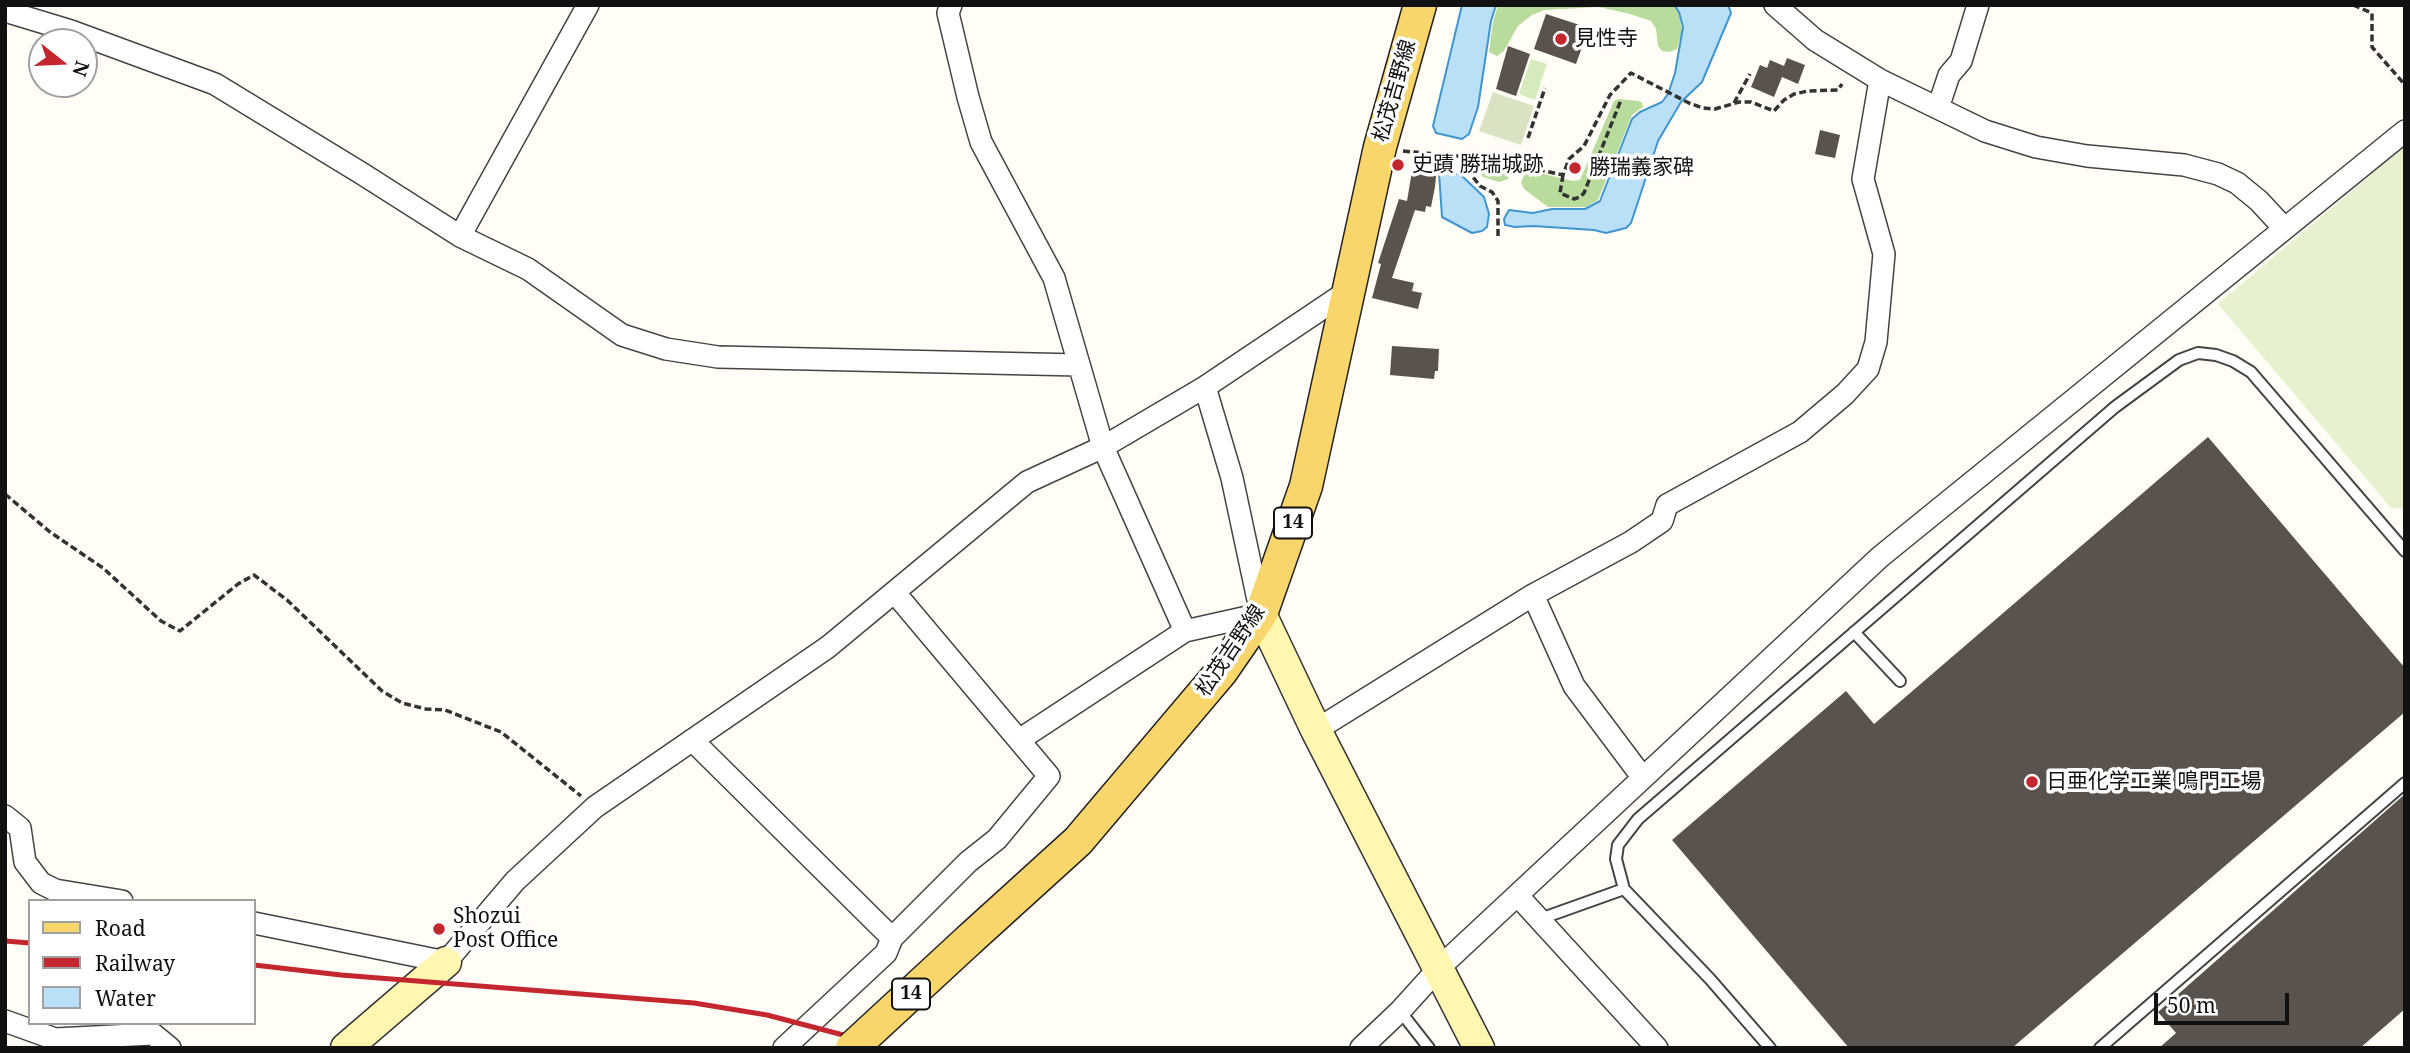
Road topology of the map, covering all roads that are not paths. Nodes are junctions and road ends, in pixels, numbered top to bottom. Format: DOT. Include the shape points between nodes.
graph roads {
  1 [pos="588,5"];
  2 [pos="951,5"];
  3 [pos="1420,5"];
  4 [pos="1775,5"];
  5 [pos="1978,5"];
  6 [pos="5,12"];
  7 [pos="1880,80"];
  8 [pos="1938,108"];
  9 [pos="2405,131"];
  10 [pos="2284,228"];
  11 [pos="460,236"];
  12 [pos="1348,291"];
  13 [pos="1079,365"];
  14 [pos="1205,387"];
  15 [pos="1102,447"];
  16 [pos="2405,551"];
  17 [pos="895,593"];
  18 [pos="1533,595"];
  19 [pos="1261,614"];
  20 [pos="1185,631"];
  21 [pos="1854,632"];
  22 [pos="1900,681"];
  23 [pos="1316,730"];
  24 [pos="692,740"];
  25 [pos="1019,740"];
  26 [pos="1643,778"];
  27 [pos="2405,783"];
  28 [pos="5,816"];
  29 [pos="1624,889"];
  30 [pos="1518,896"];
  31 [pos="110,899"];
  32 [pos="1541,919"];
  33 [pos="256,923"];
  34 [pos="892,938"];
  35 [pos="446,962"];
  36 [pos="1439,968"];
  37 [pos="1400,1011"];
  38 [pos="5,1021"];
  39 [pos="170,1048"];
  40 [pos="346,1048"];
  41 [pos="784,1048"];
  42 [pos="852,1048"];
  43 [pos="1361,1048"];
  44 [pos="1429,1048"];
  45 [pos="1479,1048"];
  46 [pos="1657,1048"];
  47 [pos="1770,1048"];
  48 [pos="2100,1048"];
  1 -- 11 [label="street"];
  2 -- 13 [label="street" via="948,13 981,142 1055,278"];
  3 -- 12 [label="main road, 松茂吉野線 / 14" via="1378,153"];
  4 -- 7 [label="street" via="1815,40"];
  5 -- 8 [label="street" via="1961,61 1949,75"];
  6 -- 11 [label="street" via="215,84"];
  7 -- 8 [label="street"];
  7 -- 18 [label="street" via="1863,179 1884,254 1876,342 1868,369 1800,432 1667,505 1662,521"];
  8 -- 10 [label="street" via="1985,131 2036,147 2184,165 2218,174 2237,183"];
  9 -- 10 [label="street"];
  10 -- 26 [label="street" via="1880,557"];
  11 -- 13 [label="street" via="528,269 622,335 666,349 718,357"];
  12 -- 14 [label="street"];
  12 -- 19 [label="main road, 松茂吉野線 / 14" via="1306,486"];
  13 -- 15 [label="street"];
  14 -- 15 [label="street"];
  14 -- 19 [label="street" via="1232,478"];
  15 -- 17 [label="street" via="1027,482"];
  15 -- 20 [label="street"];
  16 -- 21 [label="lane" via="2251,372 2233,361 2198,353 2179,360 2115,407"];
  17 -- 24 [label="street" via="828,647"];
  17 -- 25 [label="street"];
  18 -- 23 [label="street"];
  18 -- 26 [label="street" via="1574,686"];
  19 -- 20 [label="street"];
  19 -- 23 [label="street"];
  19 -- 42 [label="main road, 松茂吉野線 / 14, bridge" via="1221,672 1078,841"];
  20 -- 25 [label="street"];
  21 -- 22 [label="lane"];
  21 -- 29 [label="lane" via="1638,819 1618,845 1616,859"];
  23 -- 36 [label="street"];
  24 -- 34 [label="street"];
  24 -- 35 [label="street" via="595,807 515,881"];
  25 -- 34 [label="street" via="1049,776 997,839"];
  26 -- 30 [label="street"];
  27 -- 48 [label="lane"];
  28 -- 31 [label="street" via="20,828 25,862 41,883 55,890"];
  29 -- 32 [label="lane"];
  29 -- 47 [label="lane"];
  30 -- 32 [label="street"];
  30 -- 36 [label="street"];
  32 -- 46 [label="street"];
  33 -- 35 [label="street"];
  34 -- 41 [label="street" via="886,953"];
  35 -- 40 [label="street"];
  36 -- 37 [label="street"];
  36 -- 45 [label="street"];
  37 -- 43 [label="street"];
  37 -- 44 [label="lane"];
  38 -- 39 [label="street" via="55,1039 153,1034"];
}
